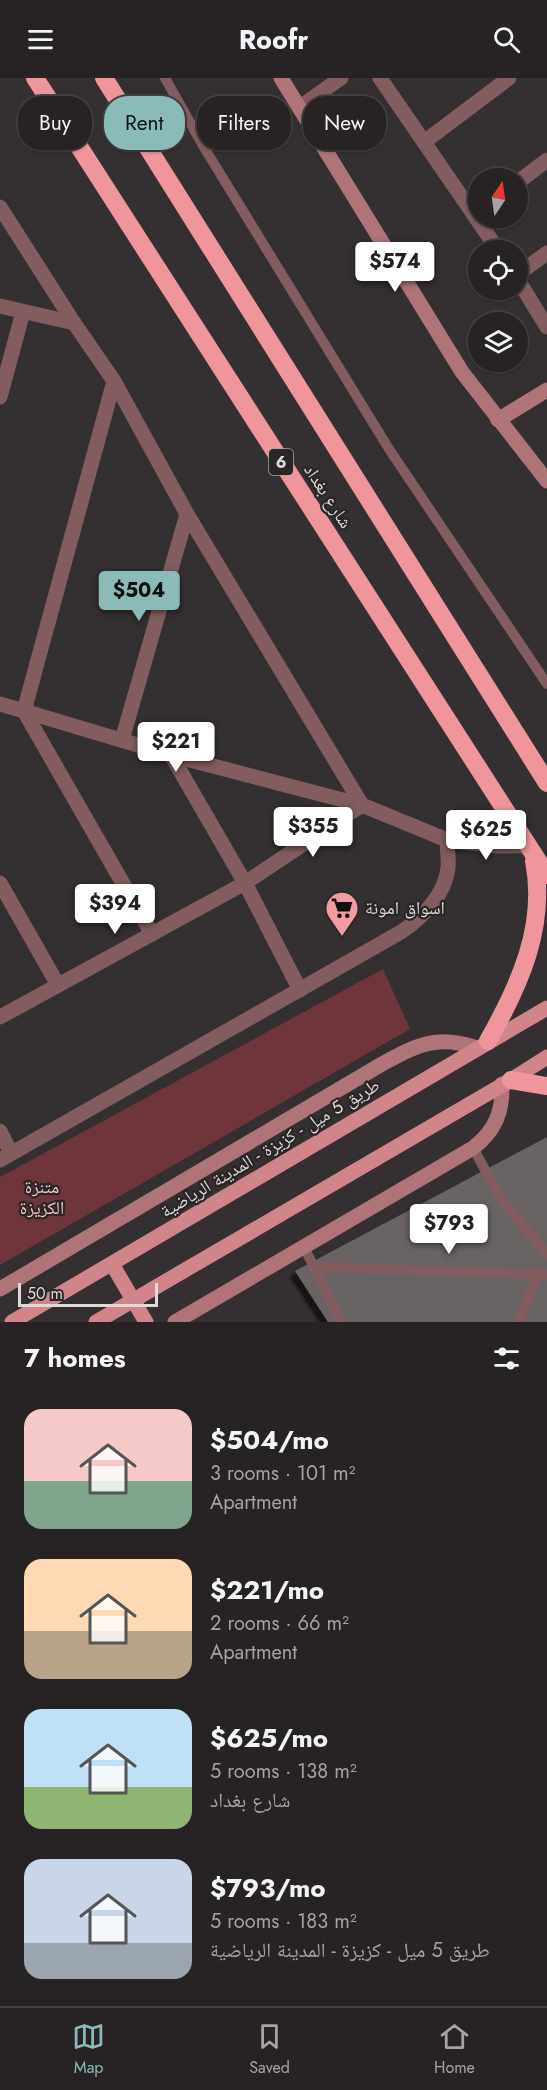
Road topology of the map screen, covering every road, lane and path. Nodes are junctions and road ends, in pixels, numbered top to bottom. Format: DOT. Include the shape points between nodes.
graph roads {
  1 [pos="35,78"];
  2 [pos="104,78"];
  3 [pos="165,78"];
  4 [pos="281,78"];
  5 [pos="341,78"];
  6 [pos="380,78"];
  7 [pos="509,78"];
  8 [pos="300,107"];
  9 [pos="424,142"];
  10 [pos="547,160"];
  11 [pos="528,174"];
  12 [pos="468,202"];
  13 [pos="0,207"];
  14 [pos="547,253"];
  15 [pos="528,267"];
  16 [pos="528,296"];
  17 [pos="0,306"];
  18 [pos="23,312"];
  19 [pos="74,323"];
  20 [pos="547,327"];
  21 [pos="114,381"];
  22 [pos="547,390"];
  23 [pos="0,397"];
  24 [pos="498,420"];
  25 [pos="547,481"];
  26 [pos="187,513"];
  27 [pos="547,684"];
  28 [pos="0,704"];
  29 [pos="24,711"];
  30 [pos="122,740"];
  31 [pos="171,755"];
  32 [pos="540,770"];
  33 [pos="547,783"];
  34 [pos="362,805"];
  35 [pos="447,840"];
  36 [pos="530,850"];
  37 [pos="547,875"];
  38 [pos="0,883"];
  39 [pos="245,883"];
  40 [pos="152,934"];
  41 [pos="58,985"];
  42 [pos="300,990"];
  43 [pos="547,1008"];
  44 [pos="0,1017"];
  45 [pos="483,1045"];
  46 [pos="547,1057"];
  47 [pos="507,1082"];
  48 [pos="547,1086"];
  49 [pos="0,1131"];
  50 [pos="473,1148"];
  51 [pos="6,1157"];
  52 [pos="304,1246"];
  53 [pos="547,1254"];
  54 [pos="112,1264"];
  55 [pos="313,1267"];
  56 [pos="542,1275"];
  57 [pos="0,1289"];
  58 [pos="133,1300"];
  59 [pos="12,1322"];
  60 [pos="96,1322"];
  61 [pos="146,1322"];
  62 [pos="175,1322"];
  63 [pos="341,1322"];
  64 [pos="519,1322"];
  1 -- 36 [label="highway, شارع بغداد / 6"];
  2 -- 32 [label="highway, شارع بغداد"];
  3 -- 27 [label="lane" via="389,449"];
  4 -- 8 [label="main road"];
  5 -- 8 [label="street"];
  6 -- 9 [label="street"];
  7 -- 9 [label="street"];
  8 -- 24 [label="main road" via="462,372"];
  9 -- 12 [label="street"];
  10 -- 11 [label="street"];
  13 -- 19 [label="street"];
  14 -- 15 [label="street"];
  16 -- 20 [label="street"];
  17 -- 18 [label="street"];
  18 -- 19 [label="street"];
  18 -- 23 [label="street"];
  19 -- 21 [label="street"];
  21 -- 26 [label="street"];
  21 -- 29 [label="street"];
  22 -- 24 [label="main road"];
  24 -- 25 [label="main road"];
  26 -- 30 [label="street"];
  26 -- 34 [label="street"];
  28 -- 29 [label="street"];
  29 -- 30 [label="street"];
  29 -- 40 [label="street"];
  30 -- 31 [label="street"];
  31 -- 34 [label="street"];
  31 -- 39 [label="street"];
  32 -- 33 [label="highway, شارع بغداد"];
  34 -- 35 [label="street"];
  34 -- 39 [label="street"];
  35 -- 36 [label="street"];
  35 -- 42 [label="street" via="448,869 441,891 414,923"];
  36 -- 37 [label="highway, شارع بغداد / 6"];
  36 -- 45 [label="highway" via="539,904 531,956 517,990"];
  38 -- 41 [label="street"];
  39 -- 40 [label="street"];
  39 -- 42 [label="street"];
  40 -- 41 [label="street"];
  41 -- 44 [label="street"];
  42 -- 51 [label="street"];
  43 -- 45 [label="main road, طريق 5 ميل - كزيزة - المدينة الرياضية"];
  45 -- 54 [label="main road, طريق 5 ميل - كزيزة - المدينة الرياضية"];
  45 -- 57 [label="main road" via="453,1041 416,1046"];
  46 -- 47 [label="main road"];
  47 -- 48 [label="highway"];
  47 -- 50 [label="main road" via="494,1127"];
  47 -- 58 [label="main road"];
  49 -- 51 [label="street"];
  50 -- 52 [label="main road"];
  50 -- 53 [label="lane" via="503,1202"];
  52 -- 55 [label="lane"];
  52 -- 62 [label="main road"];
  54 -- 58 [label="main road"];
  54 -- 59 [label="main road, طريق 5 ميل - كزيزة - المدينة الرياضية"];
  55 -- 56 [label="lane"];
  55 -- 63 [label="lane"];
  56 -- 64 [label="lane"];
  58 -- 60 [label="main road"];
  58 -- 61 [label="main road"];
}
